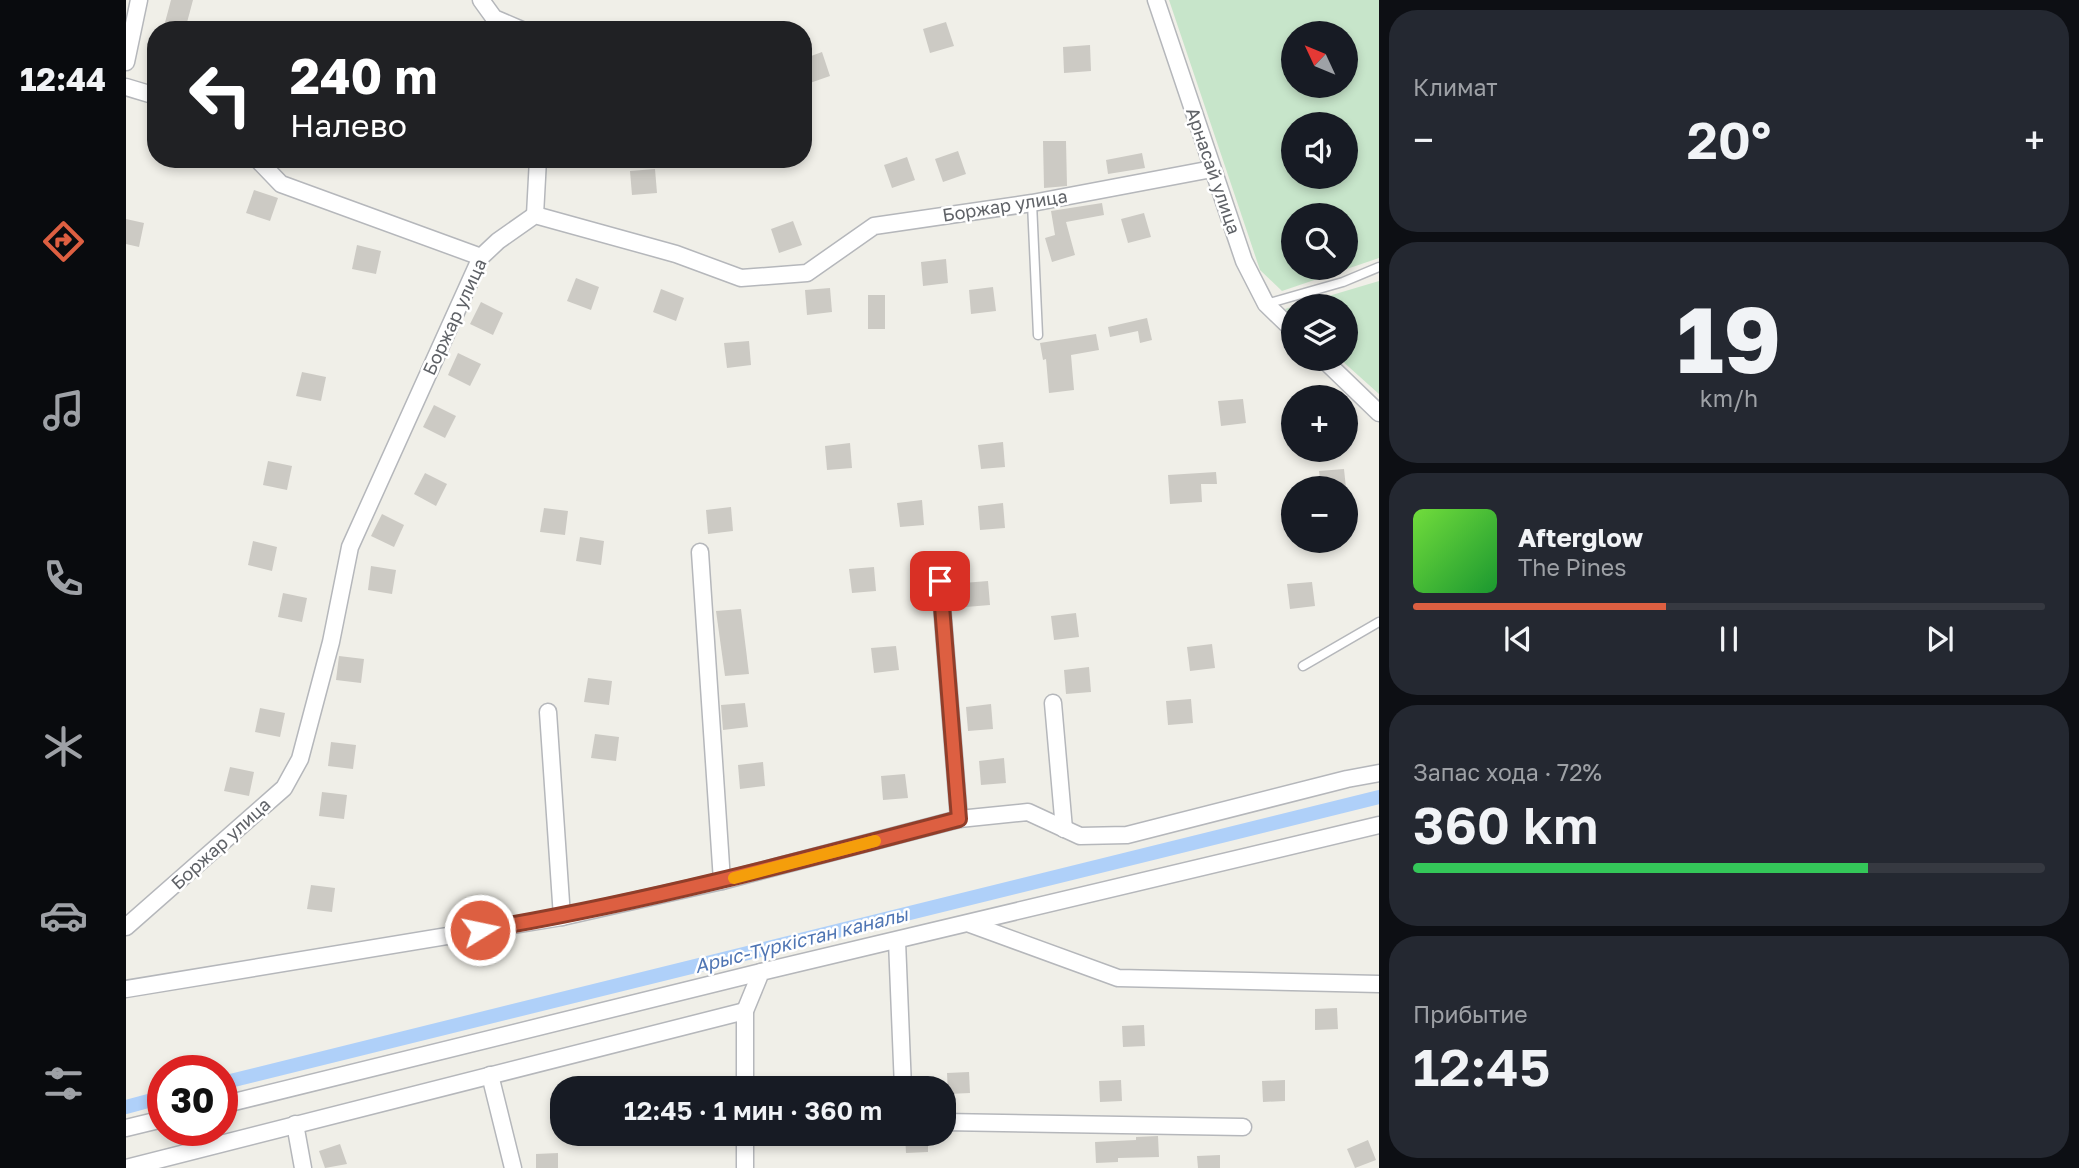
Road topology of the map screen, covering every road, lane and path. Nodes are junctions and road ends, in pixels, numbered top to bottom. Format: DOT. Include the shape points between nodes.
graph roads {
  1 [pos="139,0"];
  2 [pos="481,0"];
  3 [pos="1156,0"];
  4 [pos="501,21"];
  5 [pos="126,62"];
  6 [pos="126,87"];
  7 [pos="147,93"];
  8 [pos="266,168"];
  9 [pos="538,168"];
  10 [pos="1212,169"];
  11 [pos="1032,203"];
  12 [pos="536,215"];
  13 [pos="481,257"];
  14 [pos="1379,267"];
  15 [pos="1266,304"];
  16 [pos="1281,318"];
  17 [pos="1038,335"];
  18 [pos="1335,371"];
  19 [pos="1379,413"];
  20 [pos="700,552"];
  21 [pos="940,581"];
  22 [pos="1379,622"];
  23 [pos="1303,666"];
  24 [pos="1053,703"];
  25 [pos="548,712"];
  26 [pos="1379,773"];
  27 [pos="959,819"];
  28 [pos="1379,825"];
  29 [pos="1064,829"];
  30 [pos="722,881"];
  31 [pos="562,916"];
  32 [pos="970,924"];
  33 [pos="126,927"];
  34 [pos="897,941"];
  35 [pos="761,972"];
  36 [pos="1379,984"];
  37 [pos="126,989"];
  38 [pos="745,1011"];
  39 [pos="490,1075"];
  40 [pos="745,1076"];
  41 [pos="903,1076"];
  42 [pos="238,1101"];
  43 [pos="956,1122"];
  44 [pos="147,1123"];
  45 [pos="295,1124"];
  46 [pos="1243,1127"];
  47 [pos="126,1128"];
  48 [pos="745,1146"];
  49 [pos="126,1168"];
  50 [pos="303,1168"];
  51 [pos="513,1168"];
  52 [pos="745,1168"];
  1 -- 5 [label="street"];
  2 -- 4 [label="street"];
  3 -- 10 [label="street, Арнасай улица"];
  6 -- 7 [label="street"];
  8 -- 13 [label="street" via="281,184"];
  9 -- 12 [label="street"];
  10 -- 11 [label="street, Боржар улица"];
  10 -- 15 [label="street, Арнасай улица" via="1244,261"];
  11 -- 12 [label="street, Боржар улица" via="874,226 807,273 741,278 676,254"];
  11 -- 17 [label="lane"];
  12 -- 13 [label="street, Боржар улица"];
  13 -- 33 [label="street, Боржар улица" via="350,547 300,759 285,788"];
  14 -- 15 [label="lane"];
  15 -- 16 [label="street, Арнасай улица"];
  18 -- 19 [label="street"];
  20 -- 30 [label="street"];
  21 -- 27 [label="street"];
  22 -- 23 [label="lane"];
  24 -- 29 [label="street"];
  25 -- 31 [label="street"];
  26 -- 29 [label="street" via="1127,835 1080,836"];
  27 -- 29 [label="street" via="1028,812"];
  27 -- 30 [label="street"];
  28 -- 32 [label="street"];
  30 -- 31 [label="street"];
  31 -- 37 [label="street"];
  32 -- 34 [label="street"];
  32 -- 36 [label="street" via="1118,978"];
  34 -- 35 [label="street"];
  34 -- 41 [label="street"];
  35 -- 38 [label="street"];
  35 -- 42 [label="street"];
  38 -- 39 [label="street"];
  38 -- 40 [label="street"];
  39 -- 45 [label="street"];
  39 -- 51 [label="street"];
  43 -- 46 [label="street"];
  44 -- 47 [label="street"];
  45 -- 49 [label="street"];
  45 -- 50 [label="street"];
  48 -- 52 [label="street"];
}
